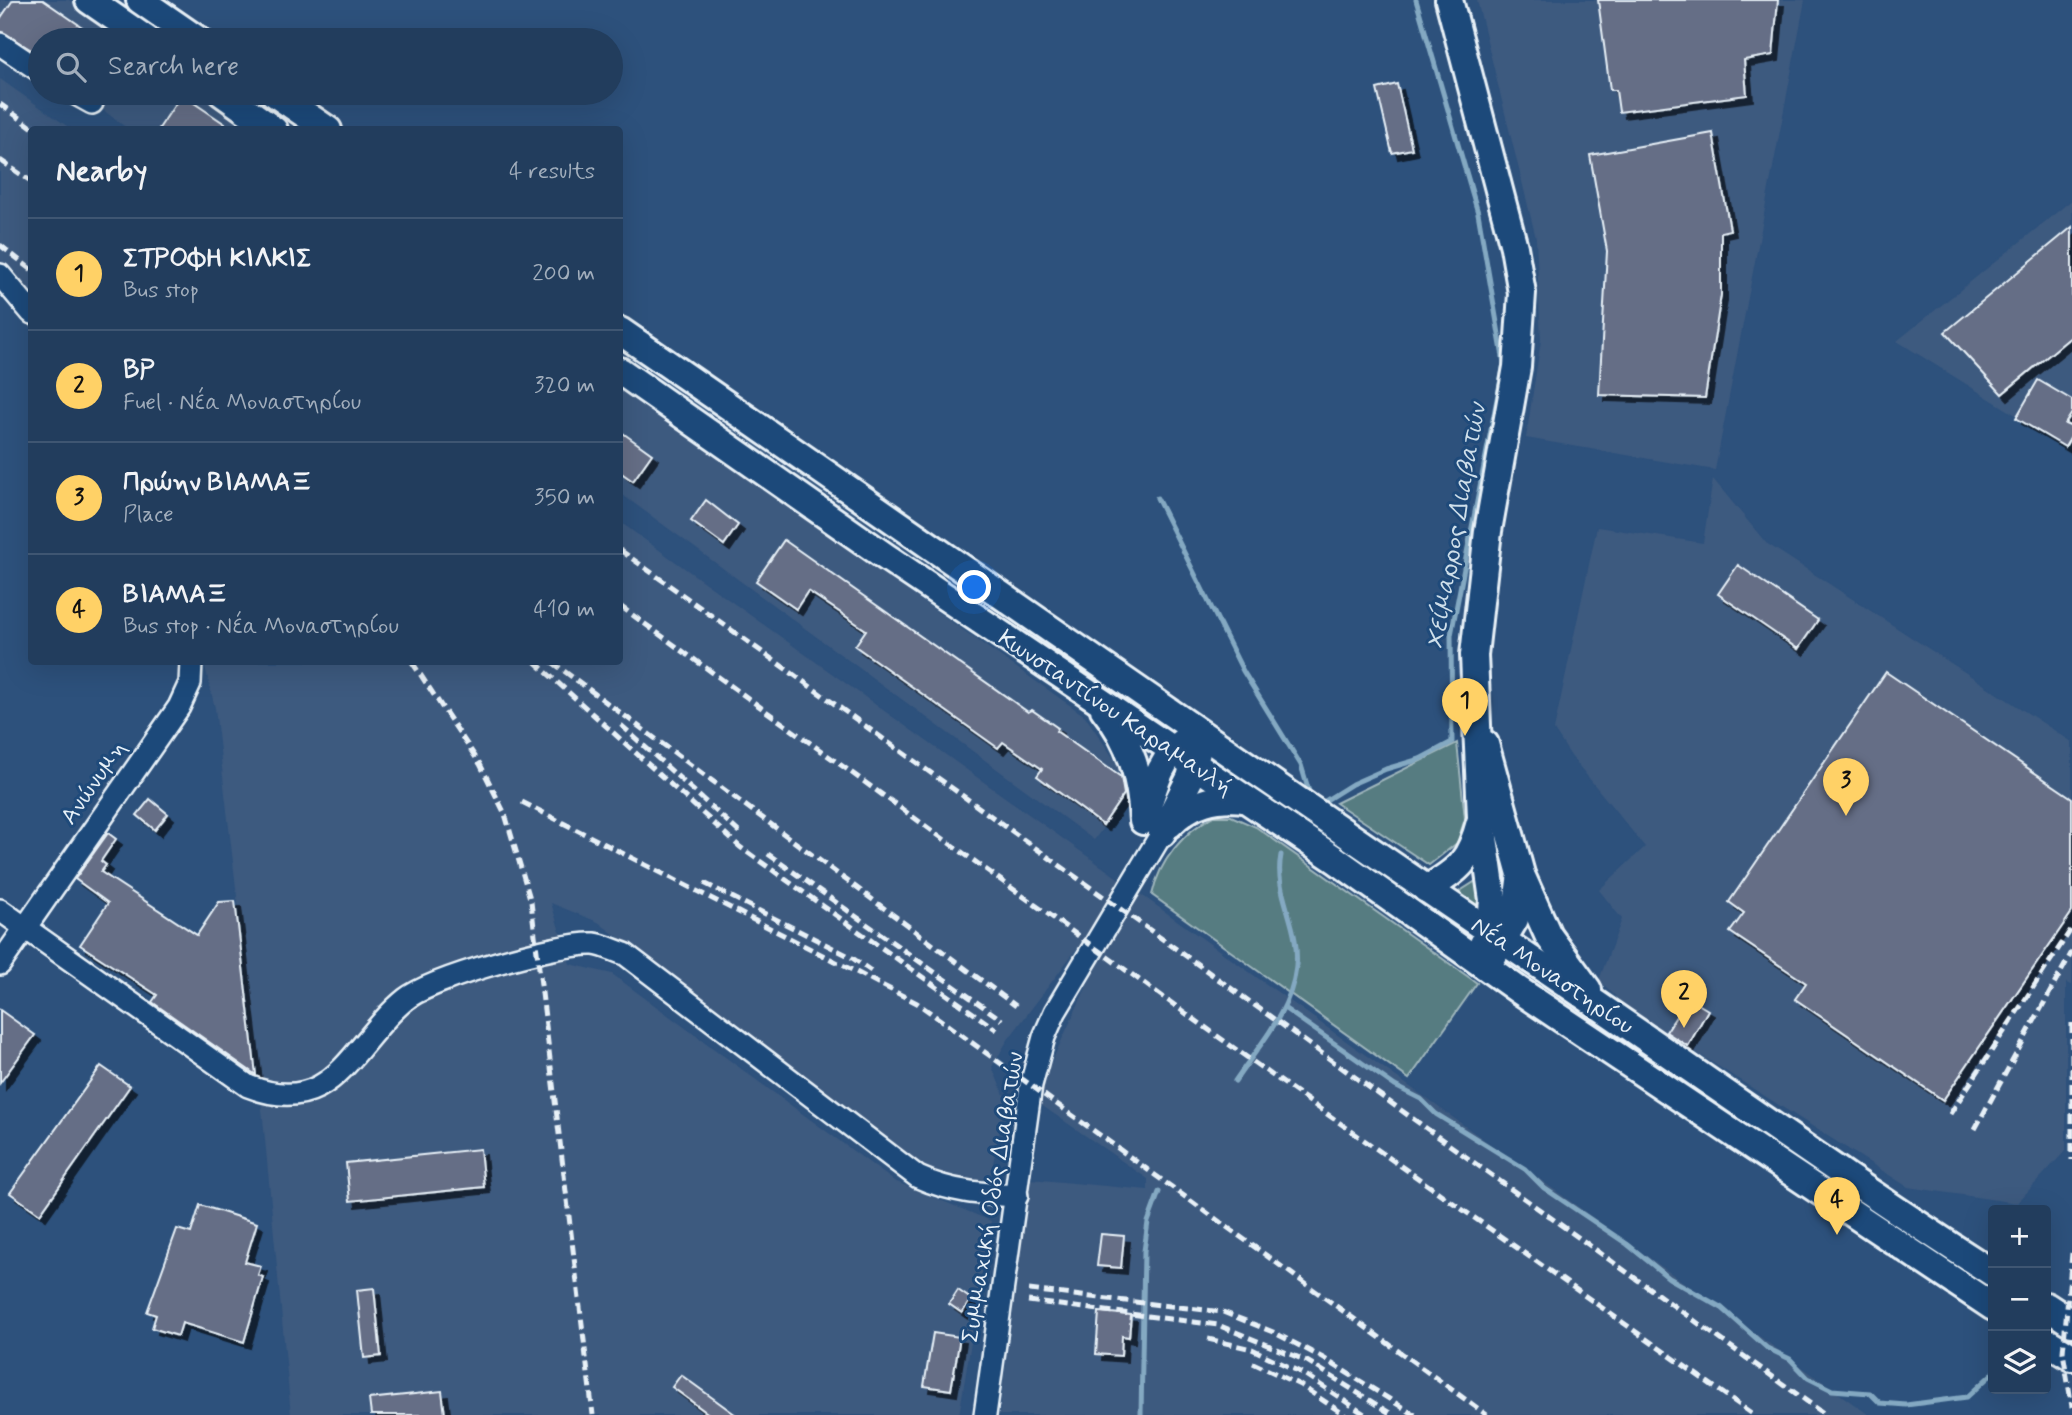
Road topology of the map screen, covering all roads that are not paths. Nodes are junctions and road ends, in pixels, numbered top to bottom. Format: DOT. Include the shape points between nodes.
graph roads {
  1 [pos="89,0"];
  2 [pos="140,0"];
  3 [pos="1449,0"];
  4 [pos="130,28"];
  5 [pos="181,28"];
  6 [pos="0,44"];
  7 [pos="28,63"];
  8 [pos="239,105"];
  9 [pos="292,105"];
  10 [pos="268,126"];
  11 [pos="322,126"];
  12 [pos="0,275"];
  13 [pos="28,308"];
  14 [pos="623,333"];
  15 [pos="623,373"];
  16 [pos="191,665"];
  17 [pos="1094,696"];
  18 [pos="1475,720"];
  19 [pos="1201,731"];
  20 [pos="1173,749"];
  21 [pos="1195,764"];
  22 [pos="1245,799"];
  23 [pos="1481,817"];
  24 [pos="1153,827"];
  25 [pos="1521,874"];
  26 [pos="1426,889"];
  27 [pos="0,910"];
  28 [pos="25,929"];
  29 [pos="1496,938"];
  30 [pos="1480,963"];
  31 [pos="0,964"];
  32 [pos="1608,1012"];
  33 [pos="1017,1196"];
  34 [pos="1988,1270"];
  35 [pos="1988,1304"];
  36 [pos="2051,1309"];
  37 [pos="2072,1323"];
  38 [pos="2051,1343"];
  39 [pos="2071,1356"];
  40 [pos="985,1415"];
  1 -- 4 [label="main road"];
  2 -- 5 [label="main road"];
  3 -- 18 [label="main road" via="1522,293 1517,367 1488,530 1475,636"];
  6 -- 7 [label="street"];
  8 -- 10 [label="main road"];
  9 -- 11 [label="main road"];
  12 -- 13 [label="street"];
  14 -- 19 [label="main road, Κωνσταντίνου Καραμανλή"];
  15 -- 17 [label="main road, Κωνσταντίνου Καραμανλή"];
  16 -- 28 [label="street, Ανώνυμη" via="190,683 179,707"];
  17 -- 20 [label="main road, Κωνσταντίνου Καραμανλή"];
  17 -- 24 [label="main road" via="1134,761"];
  18 -- 23 [label="main road"];
  18 -- 25 [label="main road" via="1495,772"];
  19 -- 20 [label="main road"];
  19 -- 21 [label="main road"];
  19 -- 26 [label="main road, Κωνσταντίνου Καραμανλή"];
  20 -- 21 [label="main road, Κωνσταντίνου Καραμανλή"];
  20 -- 24 [label="main road" via="1157,776"];
  21 -- 22 [label="main road, Κωνσταντίνου Καραμανλή"];
  21 -- 24 [label="main road"];
  22 -- 24 [label="main road" via="1198,803 1172,821"];
  22 -- 30 [label="main road, Κωνσταντίνου Καραμανλή"];
  23 -- 26 [label="main road" via="1465,862"];
  23 -- 29 [label="main road"];
  24 -- 33 [label="street, Συμμαχική Οδός Διαβατών" via="1132,884 1073,978 1044,1037 1031,1085"];
  25 -- 29 [label="main road" via="1517,912"];
  25 -- 32 [label="main road" via="1548,934"];
  26 -- 29 [label="main road, Νέα Μοναστηρίου"];
  27 -- 28 [label="street"];
  28 -- 31 [label="street, Ανώνυμη"];
  28 -- 33 [label="street" via="248,1086 287,1097 301,1096 339,1073 384,1019 408,997 441,979 569,946 596,944 625,954 918,1177 970,1193"];
  29 -- 30 [label="main road"];
  29 -- 32 [label="main road, Νέα Μοναστηρίου"];
  30 -- 35 [label="main road, Νέα Μοναστηρίου"];
  32 -- 34 [label="main road, Νέα Μοναστηρίου"];
  33 -- 40 [label="street, Συμμαχική Οδός Διαβατών"];
  36 -- 37 [label="main road"];
  38 -- 39 [label="main road"];
}
